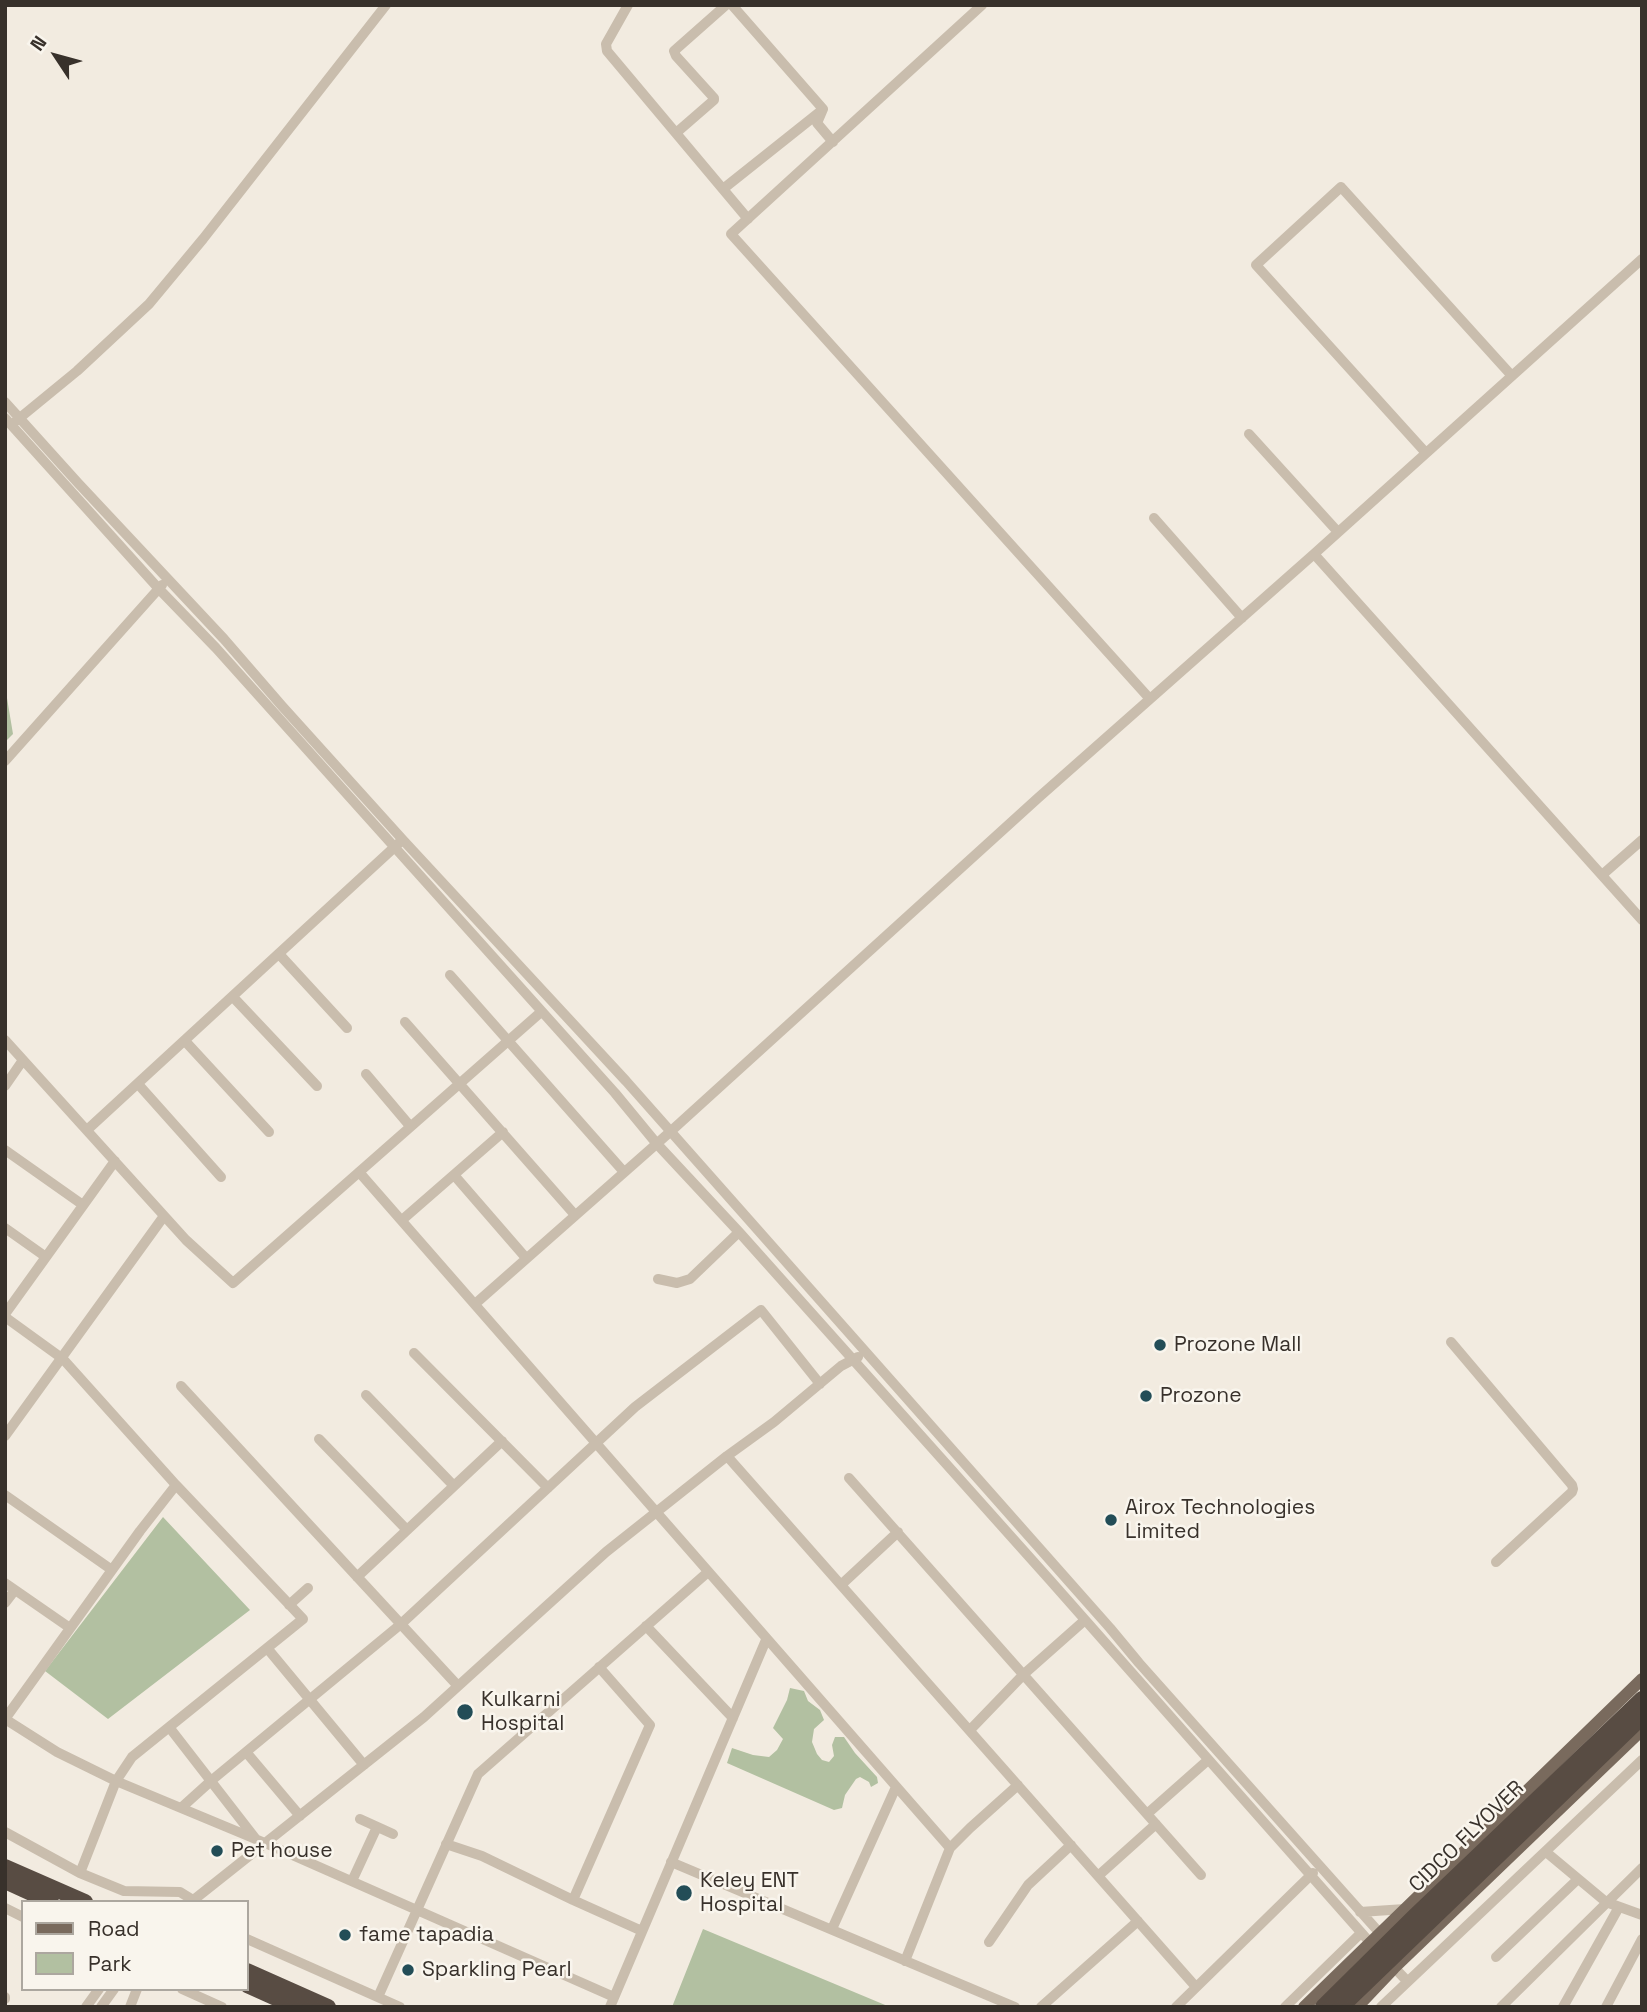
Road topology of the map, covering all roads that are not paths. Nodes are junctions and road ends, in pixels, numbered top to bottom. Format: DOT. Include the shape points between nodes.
graph roads {
  1 [pos="386,5"];
  2 [pos="628,5"];
  3 [pos="726,5"];
  4 [pos="732,5"];
  5 [pos="982,5"];
  6 [pos="823,109"];
  7 [pos="676,133"];
  8 [pos="833,142"];
  9 [pos="723,189"];
  10 [pos="748,219"];
  11 [pos="1642,259"];
  12 [pos="1513,376"];
  13 [pos="5,402"];
  14 [pos="12,420"];
  15 [pos="1248,433"];
  16 [pos="1426,453"];
  17 [pos="1154,518"];
  18 [pos="1338,532"];
  19 [pos="1314,554"];
  20 [pos="168,578"];
  21 [pos="159,589"];
  22 [pos="1242,618"];
  23 [pos="1150,699"];
  24 [pos="5,761"];
  25 [pos="330,768"];
  26 [pos="1642,840"];
  27 [pos="399,844"];
  28 [pos="1602,875"];
  29 [pos="1642,920"];
  30 [pos="279,954"];
  31 [pos="450,975"];
  32 [pos="233,997"];
  33 [pos="541,1012"];
  34 [pos="405,1022"];
  35 [pos="347,1028"];
  36 [pos="5,1040"];
  37 [pos="508,1040"];
  38 [pos="185,1041"];
  39 [pos="23,1060"];
  40 [pos="366,1074"];
  41 [pos="459,1083"];
  42 [pos="138,1084"];
  43 [pos="5,1086"];
  44 [pos="317,1086"];
  45 [pos="410,1126"];
  46 [pos="87,1130"];
  47 [pos="269,1132"];
  48 [pos="503,1132"];
  49 [pos="670,1132"];
  50 [pos="657,1143"];
  51 [pos="5,1150"];
  52 [pos="115,1161"];
  53 [pos="359,1171"];
  54 [pos="624,1172"];
  55 [pos="454,1175"];
  56 [pos="220,1177"];
  57 [pos="83,1205"];
  58 [pos="575,1215"];
  59 [pos="164,1216"];
  60 [pos="402,1220"];
  61 [pos="5,1228"];
  62 [pos="739,1232"];
  63 [pos="46,1257"];
  64 [pos="526,1258"];
  65 [pos="658,1279"];
  66 [pos="475,1304"];
  67 [pos="6,1311"];
  68 [pos="1451,1342"];
  69 [pos="860,1347"];
  70 [pos="414,1353"];
  71 [pos="849,1356"];
  72 [pos="63,1359"];
  73 [pos="820,1384"];
  74 [pos="181,1386"];
  75 [pos="366,1395"];
  76 [pos="5,1436"];
  77 [pos="319,1439"];
  78 [pos="502,1441"];
  79 [pos="597,1443"];
  80 [pos="727,1456"];
  81 [pos="849,1478"];
  82 [pos="176,1485"];
  83 [pos="454,1486"];
  84 [pos="548,1488"];
  85 [pos="5,1495"];
  86 [pos="657,1512"];
  87 [pos="407,1530"];
  88 [pos="898,1532"];
  89 [pos="1496,1562"];
  90 [pos="112,1570"];
  91 [pos="708,1572"];
  92 [pos="357,1577"];
  93 [pos="842,1584"];
  94 [pos="10,1586"];
  95 [pos="308,1588"];
  96 [pos="5,1603"];
  97 [pos="289,1605"];
  98 [pos="1085,1620"];
  99 [pos="401,1624"];
  100 [pos="646,1626"];
  101 [pos="71,1628"];
  102 [pos="766,1640"];
  103 [pos="267,1648"];
  104 [pos="599,1667"];
  105 [pos="1024,1674"];
  106 [pos="1642,1679"];
  107 [pos="458,1686"];
  108 [pos="1642,1699"];
  109 [pos="310,1700"];
  110 [pos="733,1717"];
  111 [pos="1642,1717"];
  112 [pos="5,1719"];
  113 [pos="169,1727"];
  114 [pos="970,1730"];
  115 [pos="1642,1730"];
  116 [pos="246,1752"];
  117 [pos="1208,1760"];
  118 [pos="1642,1760"];
  119 [pos="364,1765"];
  120 [pos="212,1780"];
  121 [pos="116,1781"];
  122 [pos="1018,1785"];
  123 [pos="896,1787"];
  124 [pos="181,1808"];
  125 [pos="1147,1814"];
  126 [pos="300,1816"];
  127 [pos="360,1819"];
  128 [pos="1156,1824"];
  129 [pos="377,1827"];
  130 [pos="5,1832"];
  131 [pos="393,1834"];
  132 [pos="260,1841"];
  133 [pos="446,1844"];
  134 [pos="1071,1845"];
  135 [pos="950,1848"];
  136 [pos="1546,1852"];
  137 [pos="670,1862"];
  138 [pos="1321,1866"];
  139 [pos="5,1867"];
  140 [pos="1642,1868"];
  141 [pos="80,1873"];
  142 [pos="1201,1875"];
  143 [pos="1098,1876"];
  144 [pos="1310,1876"];
  145 [pos="1578,1879"];
  146 [pos="5,1881"];
  147 [pos="352,1881"];
  148 [pos="47,1900"];
  149 [pos="80,1900"];
  150 [pos="191,1900"];
  151 [pos="193,1900"];
  152 [pos="573,1900"];
  153 [pos="1606,1902"];
  154 [pos="1619,1907"];
  155 [pos="5,1908"];
  156 [pos="1405,1909"];
  157 [pos="418,1910"];
  158 [pos="1360,1912"];
  159 [pos="1642,1915"];
  160 [pos="21,1916"];
  161 [pos="1138,1921"];
  162 [pos="832,1929"];
  163 [pos="642,1931"];
  164 [pos="1380,1933"];
  165 [pos="1365,1938"];
  166 [pos="1642,1939"];
  167 [pos="248,1940"];
  168 [pos="989,1942"];
  169 [pos="1496,1957"];
  170 [pos="905,1961"];
  171 [pos="1399,1963"];
  172 [pos="248,1971"];
  173 [pos="1407,1981"];
  174 [pos="248,1985"];
  175 [pos="1196,1987"];
  176 [pos="98,1991"];
  177 [pos="113,1991"];
  178 [pos="186,1991"];
  179 [pos="378,1997"];
  180 [pos="612,2002"];
  181 [pos="86,2007"];
  182 [pos="101,2007"];
  183 [pos="222,2007"];
  184 [pos="296,2007"];
  185 [pos="328,2007"];
  186 [pos="400,2007"];
  187 [pos="1016,2007"];
  188 [pos="1041,2007"];
  189 [pos="1176,2007"];
  190 [pos="1285,2007"];
  191 [pos="1304,2007"];
  192 [pos="1323,2007"];
  193 [pos="1341,2007"];
  194 [pos="1357,2007"];
  195 [pos="1381,2007"];
  196 [pos="1501,2007"];
  197 [pos="1563,2007"];
  198 [pos="1606,2007"];
  1 -- 14 [label="street" via="149,304 77,371"];
  2 -- 7 [label="street" via="606,44 607,51"];
  3 -- 7 [label="street" via="674,51 714,98"];
  4 -- 6 [label="street"];
  5 -- 8 [label="street"];
  6 -- 8 [label="street" via="817,123"];
  6 -- 9 [label="street"];
  7 -- 9 [label="street"];
  8 -- 10 [label="street"];
  9 -- 10 [label="street"];
  10 -- 23 [label="street" via="731,234"];
  11 -- 12 [label="street"];
  12 -- 16 [label="street"];
  12 -- 16 [label="street" via="1341,187 1256,265"];
  13 -- 14 [label="street"];
  14 -- 20 [label="street"];
  14 -- 21 [label="street"];
  15 -- 18 [label="street"];
  16 -- 18 [label="street"];
  17 -- 22 [label="street"];
  18 -- 19 [label="street"];
  19 -- 22 [label="street"];
  19 -- 28 [label="street"];
  20 -- 21 [label="street"];
  20 -- 25 [label="street"];
  21 -- 24 [label="street"];
  21 -- 25 [label="street"];
  22 -- 23 [label="street"];
  23 -- 49 [label="street"];
  25 -- 27 [label="street"];
  26 -- 28 [label="street"];
  27 -- 30 [label="street"];
  27 -- 33 [label="street"];
  27 -- 49 [label="street" via="510,954"];
  28 -- 29 [label="street"];
  30 -- 32 [label="street"];
  30 -- 35 [label="street"];
  31 -- 37 [label="street"];
  32 -- 38 [label="street"];
  32 -- 44 [label="street"];
  33 -- 37 [label="street"];
  33 -- 50 [label="street"];
  34 -- 41 [label="street"];
  36 -- 39 [label="street"];
  37 -- 41 [label="street"];
  37 -- 54 [label="street"];
  38 -- 42 [label="street"];
  38 -- 47 [label="street"];
  39 -- 43 [label="street"];
  39 -- 46 [label="street"];
  40 -- 45 [label="street"];
  41 -- 45 [label="street"];
  41 -- 48 [label="street"];
  42 -- 46 [label="street"];
  42 -- 56 [label="street"];
  45 -- 53 [label="street"];
  46 -- 52 [label="street"];
  48 -- 55 [label="street"];
  48 -- 58 [label="street"];
  49 -- 50 [label="street"];
  49 -- 69 [label="street"];
  50 -- 54 [label="street"];
  50 -- 62 [label="street"];
  51 -- 57 [label="street"];
  52 -- 57 [label="street"];
  52 -- 59 [label="street"];
  53 -- 59 [label="street" via="233,1283"];
  53 -- 60 [label="street"];
  54 -- 58 [label="street"];
  55 -- 60 [label="street"];
  55 -- 64 [label="street"];
  57 -- 63 [label="street"];
  58 -- 64 [label="street"];
  59 -- 72 [label="street"];
  60 -- 66 [label="street"];
  61 -- 63 [label="street"];
  62 -- 65 [label="street" via="690,1279 677,1283"];
  62 -- 71 [label="street"];
  63 -- 67 [label="street"];
  64 -- 66 [label="street"];
  66 -- 79 [label="street"];
  67 -- 72 [label="street"];
  68 -- 89 [label="street" via="1572,1485 1572,1492"];
  69 -- 71 [label="street"];
  69 -- 138 [label="street"];
  70 -- 78 [label="street"];
  71 -- 73 [label="street"];
  71 -- 98 [label="street"];
  72 -- 76 [label="street"];
  72 -- 82 [label="street"];
  73 -- 79 [label="street" via="761,1310 635,1406"];
  73 -- 80 [label="street"];
  74 -- 92 [label="street"];
  75 -- 83 [label="street"];
  77 -- 87 [label="street"];
  78 -- 83 [label="street"];
  78 -- 84 [label="street"];
  79 -- 84 [label="street"];
  79 -- 86 [label="street"];
  80 -- 86 [label="street"];
  80 -- 93 [label="street"];
  81 -- 88 [label="street"];
  82 -- 90 [label="street"];
  82 -- 97 [label="street"];
  83 -- 87 [label="street"];
  84 -- 99 [label="street"];
  85 -- 90 [label="street"];
  86 -- 91 [label="street"];
  86 -- 107 [label="street"];
  87 -- 92 [label="street"];
  88 -- 93 [label="street"];
  88 -- 105 [label="street"];
  90 -- 101 [label="street"];
  91 -- 100 [label="street"];
  91 -- 102 [label="street"];
  92 -- 99 [label="street"];
  93 -- 114 [label="street"];
  94 -- 96 [label="street"];
  94 -- 101 [label="street"];
  95 -- 97 [label="street"];
  97 -- 103 [label="street" via="303,1619"];
  98 -- 105 [label="street"];
  98 -- 117 [label="street"];
  99 -- 107 [label="street"];
  99 -- 109 [label="street"];
  100 -- 104 [label="street"];
  100 -- 110 [label="street"];
  101 -- 112 [label="street"];
  102 -- 110 [label="street"];
  102 -- 123 [label="street"];
  103 -- 109 [label="street"];
  103 -- 113 [label="street"];
  104 -- 133 [label="street" via="478,1774"];
  104 -- 152 [label="street" via="650,1725"];
  105 -- 114 [label="street"];
  105 -- 125 [label="street"];
  106 -- 156 [label="main road"];
  107 -- 119 [label="street"];
  108 -- 192 [label="highway, CIDCO FLYOVER, bridge"];
  109 -- 116 [label="street"];
  109 -- 119 [label="street"];
  110 -- 137 [label="street"];
  111 -- 193 [label="highway, CIDCO FLYOVER, bridge"];
  112 -- 121 [label="street"];
  113 -- 120 [label="street"];
  113 -- 121 [label="street" via="132,1757"];
  114 -- 122 [label="street"];
  115 -- 171 [label="main road"];
  116 -- 120 [label="street"];
  116 -- 126 [label="street"];
  117 -- 125 [label="street"];
  117 -- 144 [label="street"];
  118 -- 136 [label="street"];
  119 -- 126 [label="street"];
  120 -- 124 [label="street"];
  120 -- 132 [label="street"];
  121 -- 124 [label="street"];
  121 -- 141 [label="street"];
  122 -- 134 [label="street"];
  122 -- 135 [label="street"];
  123 -- 135 [label="street"];
  123 -- 162 [label="street"];
  124 -- 132 [label="street"];
  125 -- 128 [label="street"];
  126 -- 132 [label="street"];
  127 -- 129 [label="street"];
  128 -- 142 [label="street"];
  128 -- 143 [label="street"];
  129 -- 131 [label="street"];
  129 -- 147 [label="street"];
  130 -- 141 [label="street"];
  132 -- 147 [label="street"];
  132 -- 151 [label="street"];
  133 -- 152 [label="street" via="482,1856"];
  133 -- 157 [label="street"];
  134 -- 143 [label="street"];
  134 -- 168 [label="street" via="1028,1885"];
  135 -- 170 [label="street"];
  136 -- 145 [label="street"];
  136 -- 173 [label="street"];
  137 -- 162 [label="street"];
  137 -- 163 [label="street"];
  138 -- 144 [label="street"];
  138 -- 158 [label="street"];
  139 -- 149 [label="highway"];
  140 -- 153 [label="street"];
  141 -- 150 [label="street" via="124,1891 180,1892"];
  143 -- 161 [label="street"];
  144 -- 165 [label="street"];
  144 -- 175 [label="street"];
  145 -- 153 [label="street"];
  145 -- 169 [label="street"];
  146 -- 148 [label="highway"];
  147 -- 157 [label="street"];
  152 -- 163 [label="street"];
  153 -- 154 [label="street"];
  153 -- 196 [label="street"];
  154 -- 159 [label="street"];
  154 -- 197 [label="street"];
  155 -- 160 [label="street"];
  156 -- 158 [label="street"];
  156 -- 164 [label="main road"];
  157 -- 179 [label="street"];
  157 -- 180 [label="street"];
  158 -- 164 [label="street"];
  161 -- 175 [label="street"];
  161 -- 188 [label="street"];
  162 -- 170 [label="street"];
  163 -- 180 [label="street"];
  164 -- 165 [label="main road"];
  164 -- 171 [label="street"];
  165 -- 171 [label="street"];
  165 -- 190 [label="street"];
  165 -- 191 [label="main road"];
  166 -- 198 [label="street"];
  167 -- 179 [label="street"];
  170 -- 187 [label="street"];
  171 -- 173 [label="street"];
  171 -- 194 [label="main road"];
  172 -- 185 [label="highway"];
  173 -- 195 [label="street"];
  174 -- 184 [label="highway"];
  175 -- 189 [label="street"];
  176 -- 181 [label="street"];
  177 -- 182 [label="street"];
  178 -- 183 [label="street"];
  179 -- 186 [label="street"];
}
